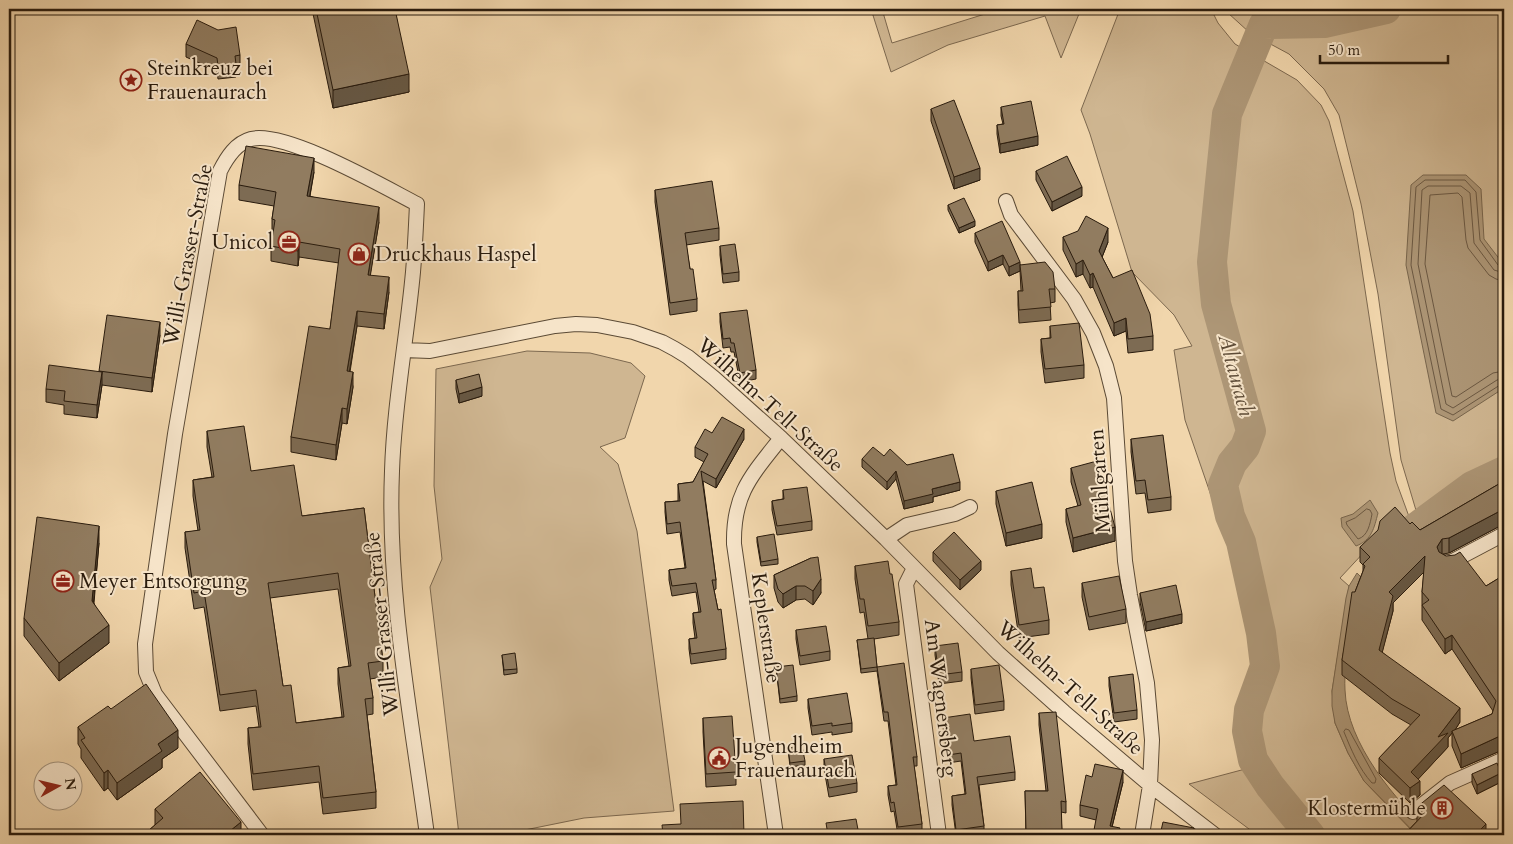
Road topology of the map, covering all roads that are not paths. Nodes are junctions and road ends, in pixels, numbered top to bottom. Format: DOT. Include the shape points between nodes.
graph roads {
  1 [pos="1006,201"];
  2 [pos="404,350"];
  3 [pos="781,438"];
  4 [pos="970,507"];
  5 [pos="1504,534"];
  6 [pos="886,539"];
  7 [pos="1446,562"];
  8 [pos="914,568"];
  9 [pos="1504,759"];
  10 [pos="1150,785"];
  11 [pos="1412,812"];
  12 [pos="262,835"];
  13 [pos="427,835"];
  14 [pos="776,835"];
  15 [pos="939,835"];
  16 [pos="1142,835"];
  17 [pos="1216,835"];
  1 -- 10 [label="street, Mühlgarten" via="1011,215 1074,299 1093,333 1114,398 1125,561 1147,683 1152,740"];
  2 -- 3 [label="street, Wilhelm-Tell-Straße" via="430,351 555,326 576,324 615,328 662,342 688,357"];
  2 -- 12 [label="street, Willi-Grasser-Straße" via="417,204 303,148 264,138 251,139 236,146 220,171 175,434 144,644 146,672 155,694"];
  2 -- 13 [label="street, Willi-Grasser-Straße" via="392,472 395,602"];
  3 -- 6 [label="street, Wilhelm-Tell-Straße"];
  3 -- 14 [label="street, Keplerstraße" via="741,493 733,526"];
  4 -- 6 [label="street" via="955,514 907,525"];
  5 -- 7 [label="street"];
  6 -- 8 [label="street, Wilhelm-Tell-Straße"];
  8 -- 10 [label="street, Wilhelm-Tell-Straße" via="998,653"];
  8 -- 15 [label="street, Am Wagnersberg" via="906,584"];
  9 -- 11 [label="street" via="1450,783"];
  10 -- 16 [label="street, Mühlgarten"];
  10 -- 17 [label="street, Wilhelm-Tell-Straße"];
}
